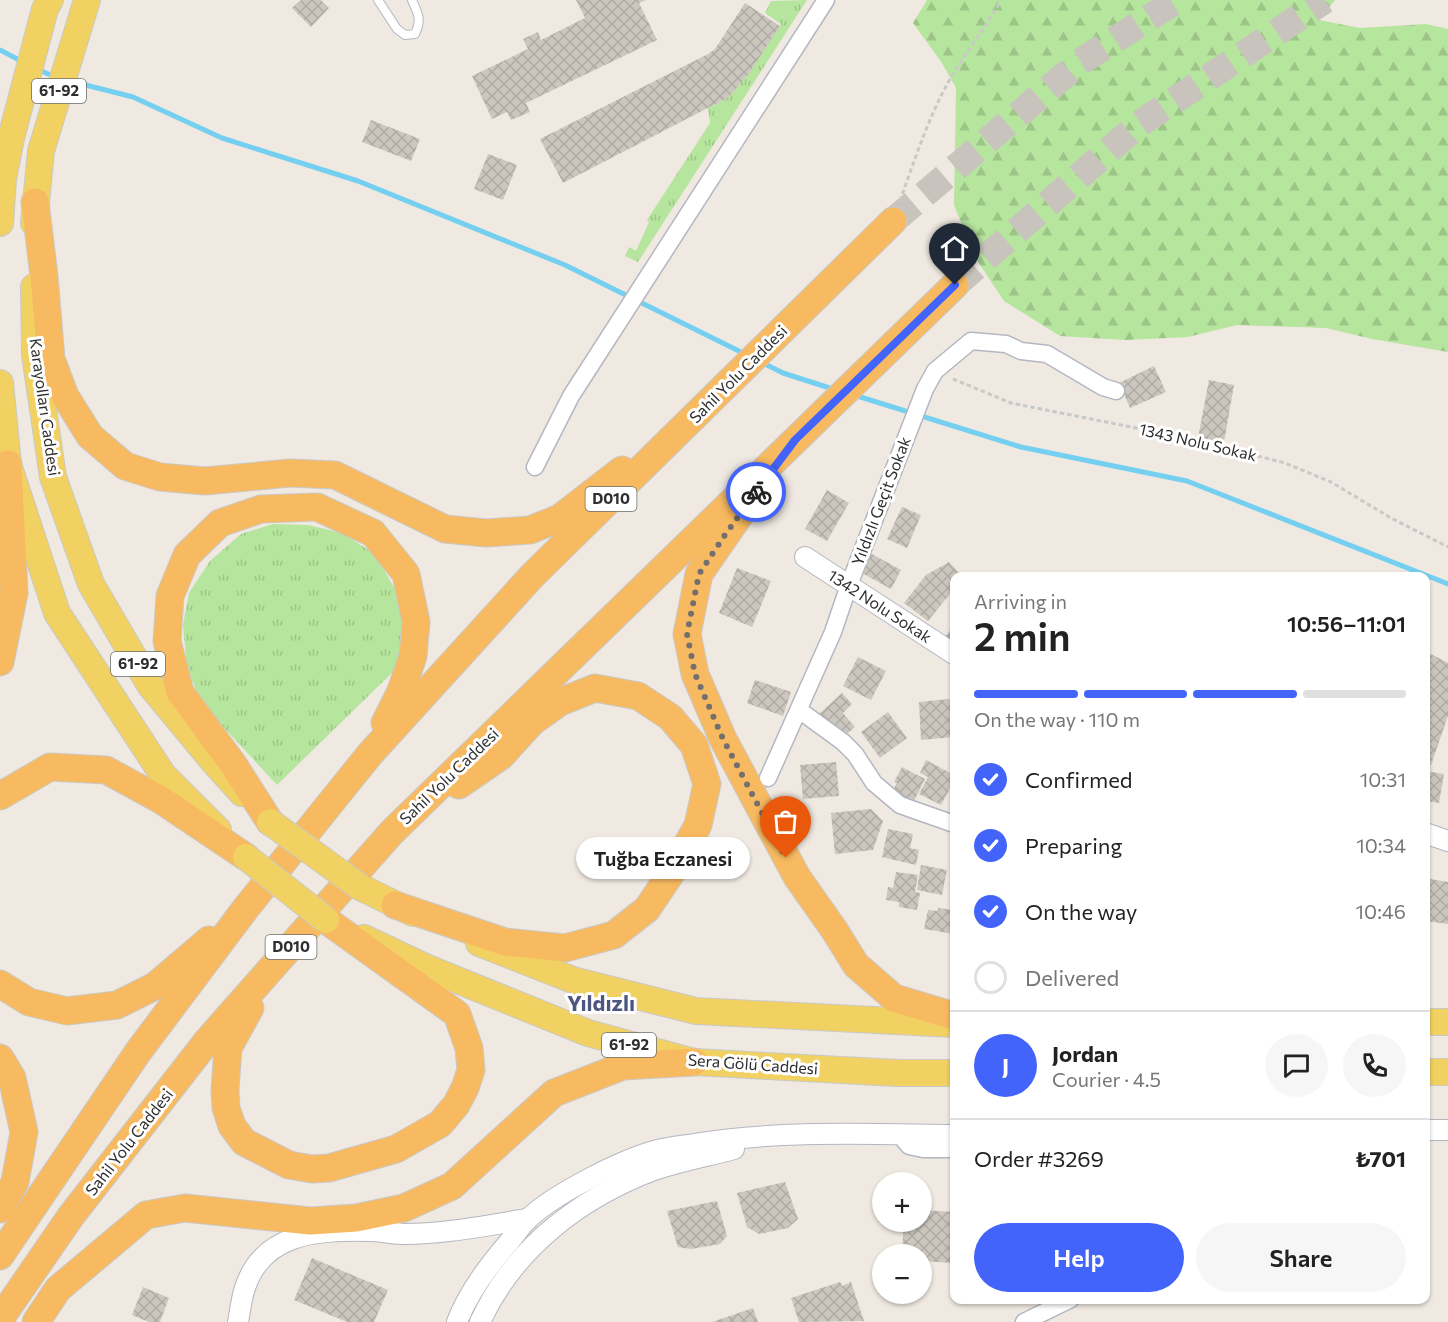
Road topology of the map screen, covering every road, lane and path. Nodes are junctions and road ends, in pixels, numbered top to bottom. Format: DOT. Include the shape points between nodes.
graph roads {
  1 [pos="87,0"];
  2 [pos="378,0"];
  3 [pos="412,0"];
  4 [pos="826,0"];
  5 [pos="1001,0"];
  6 [pos="47,5"];
  7 [pos="35,202"];
  8 [pos="893,220"];
  9 [pos="0,223"];
  10 [pos="955,285"];
  11 [pos="935,371"];
  12 [pos="0,383"];
  13 [pos="1116,391"];
  14 [pos="690,423"];
  15 [pos="795,440"];
  16 [pos="8,464"];
  17 [pos="535,467"];
  18 [pos="1448,547"];
  19 [pos="805,558"];
  20 [pos="849,585"];
  21 [pos="950,651"];
  22 [pos="0,662"];
  23 [pos="799,710"];
  24 [pos="370,754"];
  25 [pos="768,778"];
  26 [pos="0,796"];
  27 [pos="270,822"];
  28 [pos="950,823"];
  29 [pos="392,832"];
  30 [pos="1430,835"];
  31 [pos="1448,841"];
  32 [pos="246,858"];
  33 [pos="395,905"];
  34 [pos="246,908"];
  35 [pos="326,920"];
  36 [pos="273,967"];
  37 [pos="0,984"];
  38 [pos="950,1015"];
  39 [pos="1430,1022"];
  40 [pos="1448,1022"];
  41 [pos="950,1024"];
  42 [pos="0,1058"];
  43 [pos="694,1062"];
  44 [pos="1430,1072"];
  45 [pos="1448,1072"];
  46 [pos="950,1073"];
  47 [pos="1430,1130"];
  48 [pos="1448,1130"];
  49 [pos="789,1135"];
  50 [pos="900,1135"];
  51 [pos="950,1135"];
  52 [pos="950,1149"];
  53 [pos="0,1209"];
  54 [pos="528,1219"];
  55 [pos="0,1256"];
  56 [pos="1061,1304"];
  57 [pos="0,1319"];
  58 [pos="36,1322"];
  59 [pos="238,1322"];
  60 [pos="457,1322"];
  61 [pos="480,1322"];
  62 [pos="1024,1322"];
  1 -- 7 [label="main road, Karayolları Caddesi / 61-92" via="41,152"];
  2 -- 3 [label="lane" via="397,30 405,35 415,34 419,25"];
  4 -- 17 [label="street" via="571,396"];
  5 -- 8 [label="path" via="945,88"];
  6 -- 9 [label="main road, 61-92" via="11,138"];
  7 -- 14 [label="highway" via="51,359 65,396 90,436 125,466 160,477 205,481 290,472 335,475 446,529 486,533 530,530 560,518"];
  7 -- 27 [label="main road, Karayolları Caddesi / 61-92" via="36,366 53,477 91,584 150,685"];
  8 -- 14 [label="highway, Sahil Yolu Caddesi / D010"];
  10 -- 15 [label="highway, Sahil Yolu Caddesi / D010"];
  11 -- 13 [label="street" via="971,341 987,341 1047,354"];
  11 -- 18 [label="path, 1343 Nolu Sokak" via="1011,403 1191,439 1285,463 1331,482"];
  11 -- 20 [label="street, Yıldızlı Geçit Sokak"];
  12 -- 16 [label="main road, 61-92"];
  14 -- 24 [label="highway, Sahil Yolu Caddesi / D010" via="532,576"];
  15 -- 29 [label="highway, Sahil Yolu Caddesi / D010"];
  15 -- 38 [label="highway" via="699,574 687,634 695,674 723,739 797,877 856,965 894,998"];
  16 -- 22 [label="highway" via="14,592"];
  16 -- 32 [label="main road, 61-92" via="57,613 163,775"];
  19 -- 20 [label="street, 1342 Nolu Sokak"];
  20 -- 21 [label="street, 1342 Nolu Sokak"];
  20 -- 23 [label="street, Yıldızlı Geçit Sokak"];
  23 -- 25 [label="street, Yıldızlı Geçit Sokak"];
  23 -- 28 [label="street" via="843,742 874,783 900,806"];
  24 -- 27 [label="highway" via="401,692 413,656 416,622 406,574 373,534 316,507 261,509 220,523 187,555 170,596 167,641 180,692"];
  24 -- 34 [label="highway, Sahil Yolu Caddesi / D010"];
  26 -- 32 [label="highway" via="50,768 106,770 161,800"];
  27 -- 33 [label="main road, Karayolları Caddesi / 61-92, bridge" via="360,887"];
  29 -- 33 [label="highway" via="501,756 532,722 560,702 595,688 638,696 670,717 694,745 706,784 698,825 672,872 647,909 614,935 565,948 505,942"];
  29 -- 36 [label="highway, Sahil Yolu Caddesi / D010"];
  30 -- 31 [label="street"];
  32 -- 35 [label="main road, 61-92, bridge"];
  33 -- 41 [label="main road, 61-92" via="573,980 696,1011"];
  34 -- 37 [label="highway" via="155,986 117,1005 67,1011 29,1002"];
  34 -- 55 [label="highway, Sahil Yolu Caddesi / D010" via="138,1052"];
  35 -- 36 [label="highway" via="457,1014 469,1048 471,1070 456,1105 440,1124 396,1149 329,1168 289,1166 244,1142 232,1126 226,1108 228,1048"];
  35 -- 43 [label="main road, Sera Gölü Caddesi / 61-92" via="424,967 588,1034"];
  36 -- 57 [label="highway, Sahil Yolu Caddesi / D010" via="208,1040 71,1216"];
  39 -- 40 [label="main road"];
  42 -- 53 [label="highway" via="12,1078 24,1132 15,1182"];
  43 -- 46 [label="main road, Sera Gölü Caddesi / 61-92"];
  43 -- 58 [label="highway" via="623,1066 554,1093 452,1186 404,1208 356,1218 310,1221 185,1208 146,1215 58,1289"];
  44 -- 45 [label="main road"];
  47 -- 48 [label="street"];
  49 -- 50 [label="street"];
  49 -- 54 [label="street" via="733,1137 658,1150 596,1175"];
  49 -- 61 [label="street" via="657,1169 626,1181 587,1204 537,1241 492,1296"];
  50 -- 51 [label="street"];
  50 -- 52 [label="street" via="909,1146"];
  54 -- 59 [label="street" via="405,1234 370,1231 296,1236 264,1256 252,1273 244,1289"];
  54 -- 60 [label="street" via="478,1282"];
  56 -- 62 [label="street"];
}
